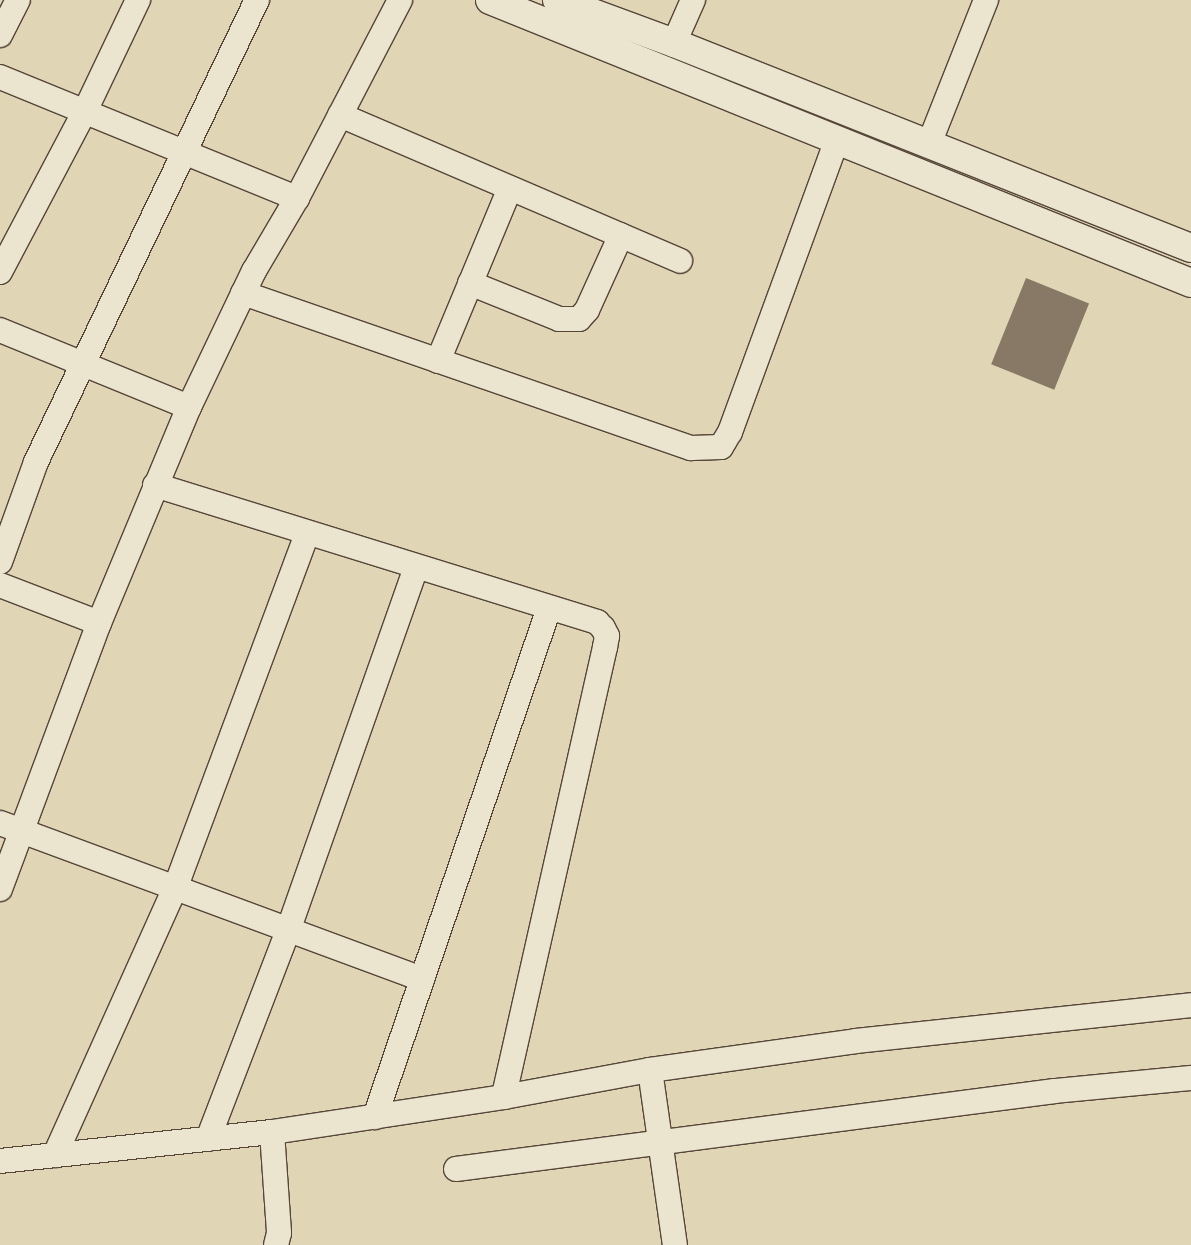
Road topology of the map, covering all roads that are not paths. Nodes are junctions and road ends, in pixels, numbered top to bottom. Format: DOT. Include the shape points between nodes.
graph roads {
  1 [pos="18,0"];
  2 [pos="138,0"];
  3 [pos="257,0"];
  4 [pos="400,0"];
  5 [pos="490,0"];
  6 [pos="558,0"];
  7 [pos="693,0"];
  8 [pos="986,0"];
  9 [pos="0,35"];
  10 [pos="674,43"];
  11 [pos="0,76"];
  12 [pos="86,109"];
  13 [pos="340,115"];
  14 [pos="837,140"];
  15 [pos="929,144"];
  16 [pos="184,151"];
  17 [pos="510,188"];
  18 [pos="297,198"];
  19 [pos="621,235"];
  20 [pos="1191,248"];
  21 [pos="680,261"];
  22 [pos="0,272"];
  23 [pos="470,283"];
  24 [pos="1191,283"];
  25 [pos="243,293"];
  26 [pos="0,330"];
  27 [pos="438,360"];
  28 [pos="81,364"];
  29 [pos="189,407"];
  30 [pos="154,485"];
  31 [pos="307,534"];
  32 [pos="0,562"];
  33 [pos="416,567"];
  34 [pos="0,585"];
  35 [pos="549,608"];
  36 [pos="100,623"];
  37 [pos="0,823"];
  38 [pos="22,832"];
  39 [pos="176,886"];
  40 [pos="0,889"];
  41 [pos="289,928"];
  42 [pos="422,979"];
  43 [pos="1191,1005"];
  44 [pos="650,1070"];
  45 [pos="1191,1078"];
  46 [pos="504,1097"];
  47 [pos="375,1117"];
  48 [pos="272,1132"];
  49 [pos="208,1139"];
  50 [pos="659,1145"];
  51 [pos="55,1155"];
  52 [pos="0,1161"];
  53 [pos="456,1169"];
  54 [pos="276,1245"];
  55 [pos="675,1245"];
  1 -- 9 [label="street"];
  2 -- 12 [label="street"];
  3 -- 16 [label="street"];
  4 -- 13 [label="street"];
  5 -- 14 [label="main road"];
  6 -- 10 [label="main road"];
  7 -- 10 [label="street"];
  8 -- 15 [label="street"];
  10 -- 15 [label="main road"];
  11 -- 12 [label="street"];
  12 -- 16 [label="street"];
  12 -- 22 [label="street"];
  13 -- 17 [label="street"];
  13 -- 18 [label="street"];
  14 -- 24 [label="main road"];
  14 -- 27 [label="street" via="730,432 721,447 692,448"];
  15 -- 20 [label="main road"];
  16 -- 18 [label="street"];
  16 -- 28 [label="street"];
  17 -- 19 [label="street"];
  17 -- 23 [label="street"];
  18 -- 25 [label="street"];
  19 -- 21 [label="street"];
  19 -- 23 [label="street" via="587,310 578,319 559,319"];
  23 -- 27 [label="street"];
  25 -- 27 [label="street"];
  25 -- 29 [label="street"];
  26 -- 28 [label="street"];
  28 -- 29 [label="street"];
  28 -- 32 [label="street" via="36,462"];
  29 -- 30 [label="street"];
  30 -- 31 [label="street"];
  30 -- 36 [label="street"];
  31 -- 33 [label="street"];
  31 -- 39 [label="street"];
  33 -- 35 [label="street"];
  33 -- 41 [label="street"];
  34 -- 36 [label="street"];
  35 -- 42 [label="street"];
  35 -- 46 [label="street" via="597,622 607,636"];
  36 -- 38 [label="street"];
  37 -- 38 [label="street"];
  38 -- 39 [label="street"];
  38 -- 40 [label="street"];
  39 -- 41 [label="street"];
  39 -- 51 [label="street"];
  41 -- 42 [label="street"];
  41 -- 49 [label="street"];
  42 -- 47 [label="street"];
  43 -- 44 [label="street" via="856,1041"];
  44 -- 46 [label="street"];
  44 -- 50 [label="street"];
  45 -- 50 [label="street" via="1045,1093"];
  46 -- 47 [label="street"];
  47 -- 48 [label="street"];
  48 -- 49 [label="street"];
  48 -- 54 [label="street"];
  49 -- 51 [label="street"];
  50 -- 53 [label="street"];
  50 -- 55 [label="street"];
  51 -- 52 [label="street"];
}
